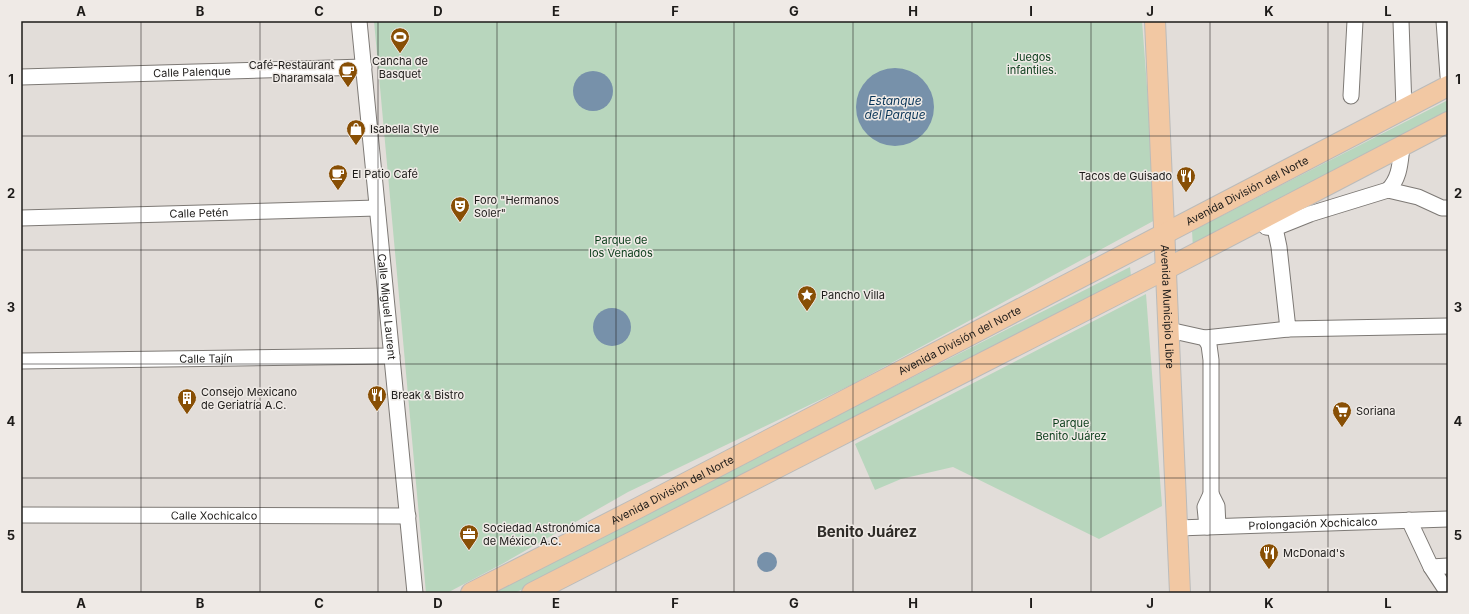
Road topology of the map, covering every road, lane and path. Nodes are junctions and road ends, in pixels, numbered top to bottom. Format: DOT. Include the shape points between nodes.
graph roads {
  1 [pos="359,21"];
  2 [pos="1154,21"];
  3 [pos="1355,21"];
  4 [pos="1401,21"];
  5 [pos="1444,21"];
  6 [pos="364,68"];
  7 [pos="1448,76"];
  8 [pos="21,77"];
  9 [pos="1448,86"];
  10 [pos="1351,96"];
  11 [pos="1404,109"];
  12 [pos="1448,122"];
  13 [pos="1402,147"];
  14 [pos="1388,190"];
  15 [pos="377,208"];
  16 [pos="1445,208"];
  17 [pos="21,218"];
  18 [pos="1253,223"];
  19 [pos="1275,228"];
  20 [pos="1164,234"];
  21 [pos="1166,269"];
  22 [pos="1448,326"];
  23 [pos="1288,329"];
  24 [pos="1169,330"];
  25 [pos="1205,338"];
  26 [pos="392,356"];
  27 [pos="21,361"];
  28 [pos="21,515"];
  29 [pos="408,516"];
  30 [pos="1448,519"];
  31 [pos="1409,520"];
  32 [pos="1213,526"];
  33 [pos="1178,528"];
  34 [pos="1448,566"];
  35 [pos="1431,567"];
  36 [pos="415,593"];
  37 [pos="471,593"];
  38 [pos="532,593"];
  39 [pos="1180,593"];
  40 [pos="1448,593"];
  1 -- 6 [label="street, Calle Miguel Laurent"];
  2 -- 20 [label="main road, Avenida Municipio Libre"];
  3 -- 10 [label="street"];
  4 -- 11 [label="street"];
  5 -- 7 [label="street"];
  6 -- 8 [label="street, Calle Palenque"];
  6 -- 15 [label="street, Calle Miguel Laurent"];
  9 -- 11 [label="main road, Avenida División del Norte"];
  11 -- 20 [label="main road, Avenida División del Norte"];
  12 -- 13 [label="main road"];
  13 -- 14 [label="street" via="1399,170"];
  13 -- 18 [label="main road"];
  14 -- 16 [label="street" via="1418,197"];
  14 -- 19 [label="street" via="1310,214"];
  15 -- 17 [label="street, Calle Petén"];
  15 -- 26 [label="street, Calle Miguel Laurent"];
  18 -- 19 [label="street"];
  18 -- 21 [label="main road"];
  19 -- 23 [label="street"];
  20 -- 21 [label="main road, Avenida Municipio Libre"];
  20 -- 37 [label="main road, Avenida División del Norte"];
  21 -- 24 [label="main road, Avenida Municipio Libre"];
  21 -- 38 [label="main road"];
  22 -- 23 [label="street"];
  23 -- 25 [label="street"];
  24 -- 25 [label="street"];
  24 -- 33 [label="main road, Avenida Municipio Libre"];
  25 -- 32 [label="street" via="1212,360 1211,494 1205,507"];
  26 -- 27 [label="street, Calle Tajín"];
  26 -- 29 [label="street, Calle Miguel Laurent"];
  28 -- 29 [label="street, Calle Xochicalco"];
  29 -- 36 [label="street, Calle Miguel Laurent"];
  30 -- 31 [label="street, Prolongación Xochicalco"];
  31 -- 32 [label="street, Prolongación Xochicalco"];
  31 -- 35 [label="street"];
  32 -- 33 [label="street, Prolongación Xochicalco"];
  33 -- 39 [label="main road, Avenida Municipio Libre"];
  34 -- 35 [label="street"];
  35 -- 40 [label="street"];
}
